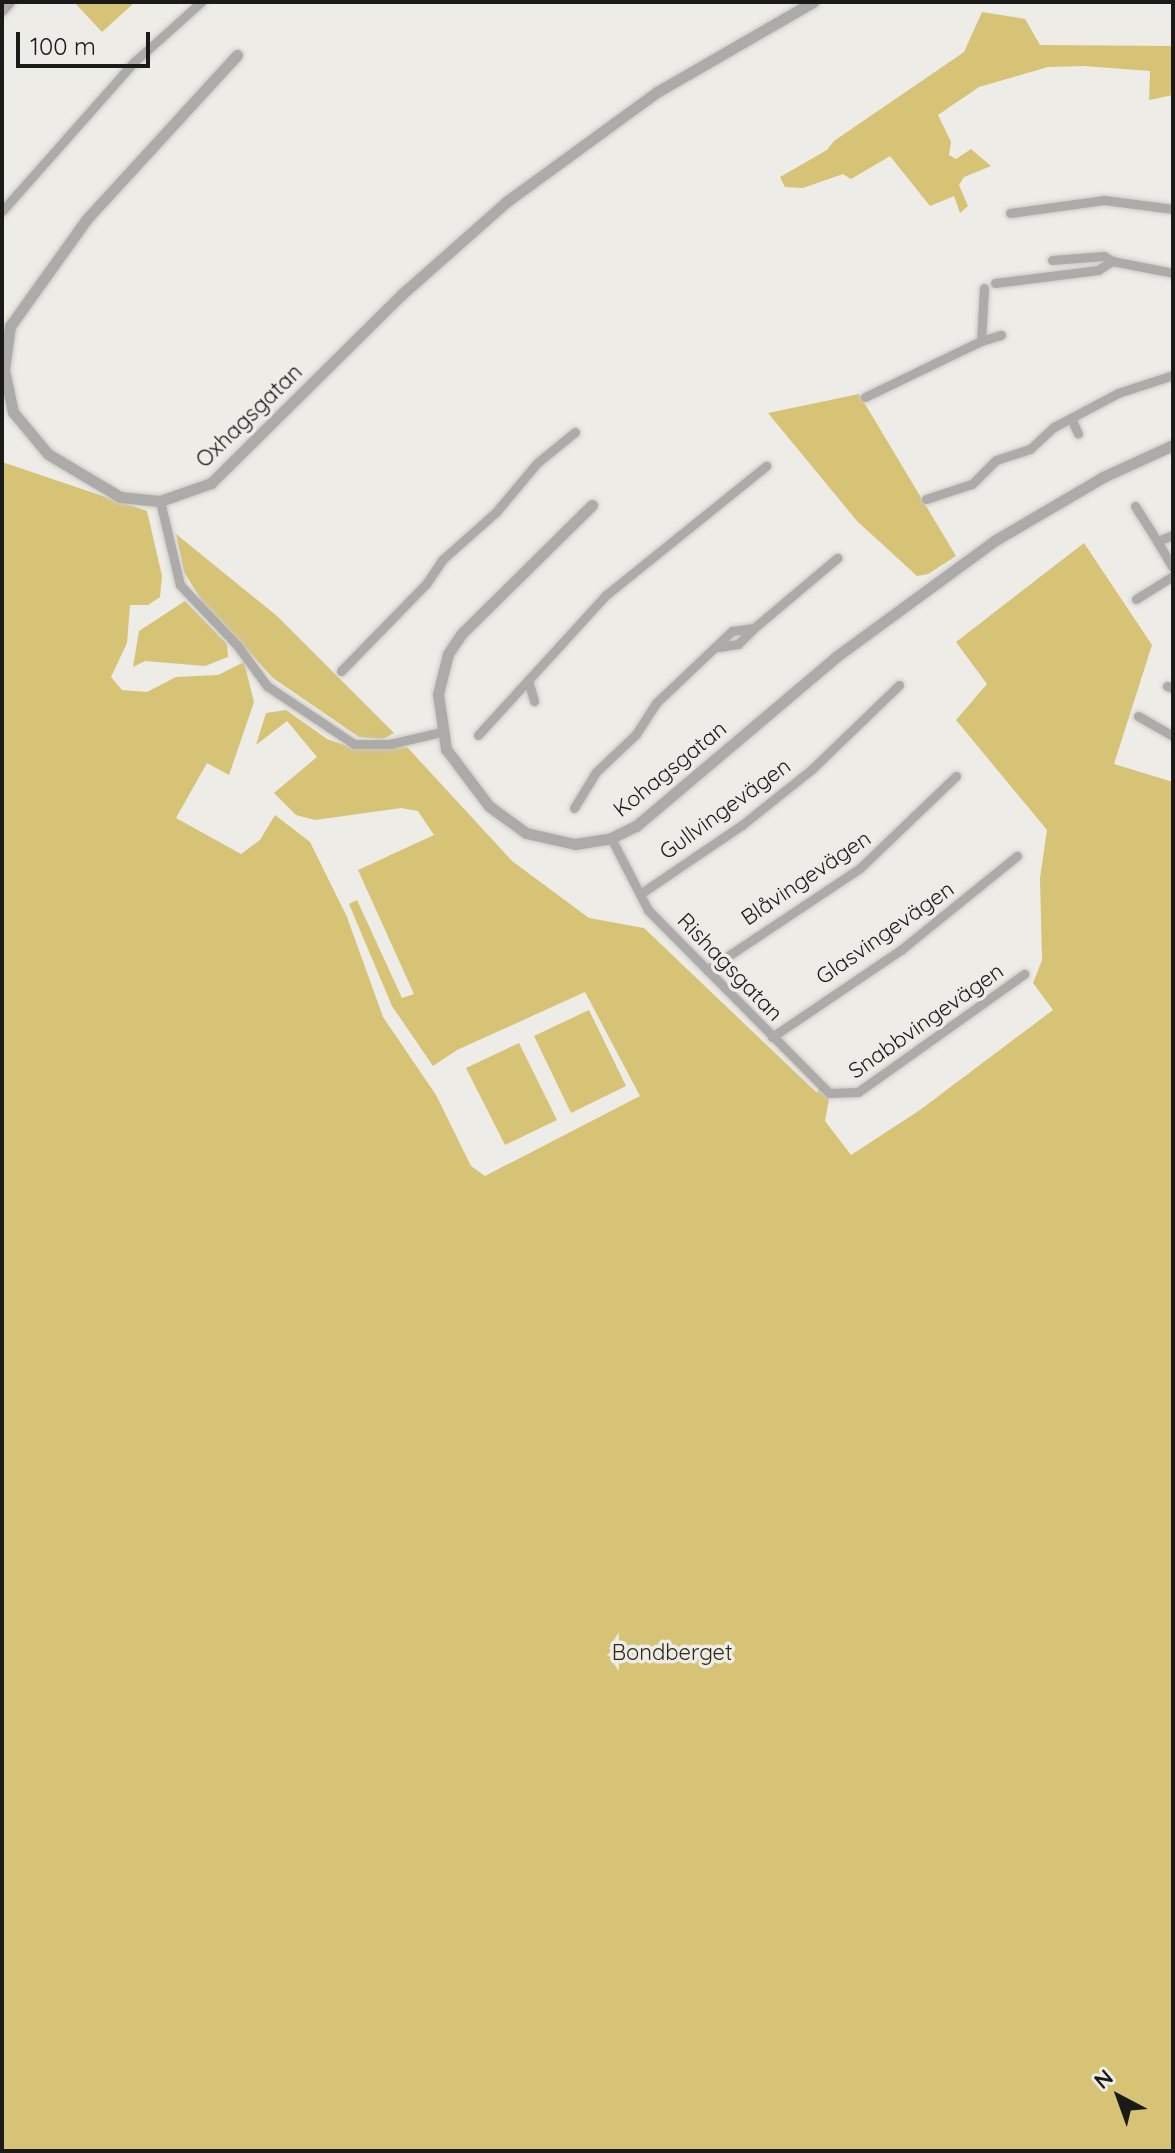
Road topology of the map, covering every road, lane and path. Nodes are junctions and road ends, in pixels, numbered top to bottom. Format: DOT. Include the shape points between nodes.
graph roads {
  1 [pos="10,2"];
  2 [pos="201,2"];
  3 [pos="813,2"];
  4 [pos="2,11"];
  5 [pos="237,55"];
  6 [pos="1173,209"];
  7 [pos="2,211"];
  8 [pos="1010,213"];
  9 [pos="1052,260"];
  10 [pos="1112,261"];
  11 [pos="1173,273"];
  12 [pos="995,283"];
  13 [pos="984,288"];
  14 [pos="1001,335"];
  15 [pos="981,341"];
  16 [pos="1173,375"];
  17 [pos="865,397"];
  18 [pos="1071,418"];
  19 [pos="575,432"];
  20 [pos="1078,434"];
  21 [pos="1173,445"];
  22 [pos="766,466"];
  23 [pos="926,499"];
  24 [pos="160,501"];
  25 [pos="592,505"];
  26 [pos="1135,506"];
  27 [pos="1173,535"];
  28 [pos="1157,541"];
  29 [pos="837,558"];
  30 [pos="1173,568"];
  31 [pos="1173,576"];
  32 [pos="1136,599"];
  33 [pos="341,671"];
  34 [pos="528,680"];
  35 [pos="899,685"];
  36 [pos="534,701"];
  37 [pos="1138,716"];
  38 [pos="441,732"];
  39 [pos="478,735"];
  40 [pos="1173,736"];
  41 [pos="956,776"];
  42 [pos="574,808"];
  43 [pos="611,838"];
  44 [pos="1017,856"];
  45 [pos="640,894"];
  46 [pos="707,970"];
  47 [pos="1024,974"];
  48 [pos="772,1037"];
  49 [pos="848,1096"];
  1 -- 4 [label="street"];
  2 -- 7 [label="street" via="134,62"];
  3 -- 24 [label="street, Oxhagsgatan" via="657,92 542,174 401,295 226,471 211,483"];
  5 -- 24 [label="street, Oxhagsgatan" via="69,242 21,306 5,349 13,412 32,439 100,489"];
  6 -- 8 [label="street" via="1104,200"];
  9 -- 10 [label="street" via="1104,256"];
  10 -- 11 [label="street"];
  10 -- 12 [label="street" via="1098,270"];
  13 -- 15 [label="street"];
  14 -- 15 [label="street"];
  15 -- 17 [label="street"];
  16 -- 18 [label="street" via="1118,393"];
  18 -- 20 [label="street"];
  18 -- 23 [label="street" via="1030,449 996,460 972,484"];
  19 -- 33 [label="street" via="537,463 496,512 443,559"];
  21 -- 43 [label="street, Kohagsgatan" via="1074,493 959,564 837,656 669,800"];
  22 -- 34 [label="street" via="606,595"];
  24 -- 38 [label="street" via="180,585 237,645 267,686 354,744 390,744"];
  25 -- 38 [label="street, Kohagsgatan" via="455,643 438,694"];
  26 -- 28 [label="street"];
  27 -- 28 [label="street"];
  28 -- 30 [label="street"];
  29 -- 42 [label="street" via="754,628 732,631 651,708 636,734 596,772"];
  31 -- 32 [label="street"];
  34 -- 36 [label="street"];
  34 -- 39 [label="street"];
  35 -- 45 [label="street, Gullvingevägen" via="812,769"];
  37 -- 40 [label="street"];
  38 -- 43 [label="street, Kohagsgatan" via="456,766 509,824 547,841 575,844"];
  41 -- 46 [label="street, Blåvingevägen" via="860,868"];
  43 -- 45 [label="street, Rishagsgatan"];
  44 -- 48 [label="street, Glasvingevägen" via="902,949"];
  45 -- 46 [label="street, Rishagsgatan" via="648,910"];
  46 -- 48 [label="street, Rishagsgatan"];
  47 -- 49 [label="street, Snabbvingevägen" via="911,1058"];
  48 -- 49 [label="street, Rishagsgatan" via="823,1090"];
}
